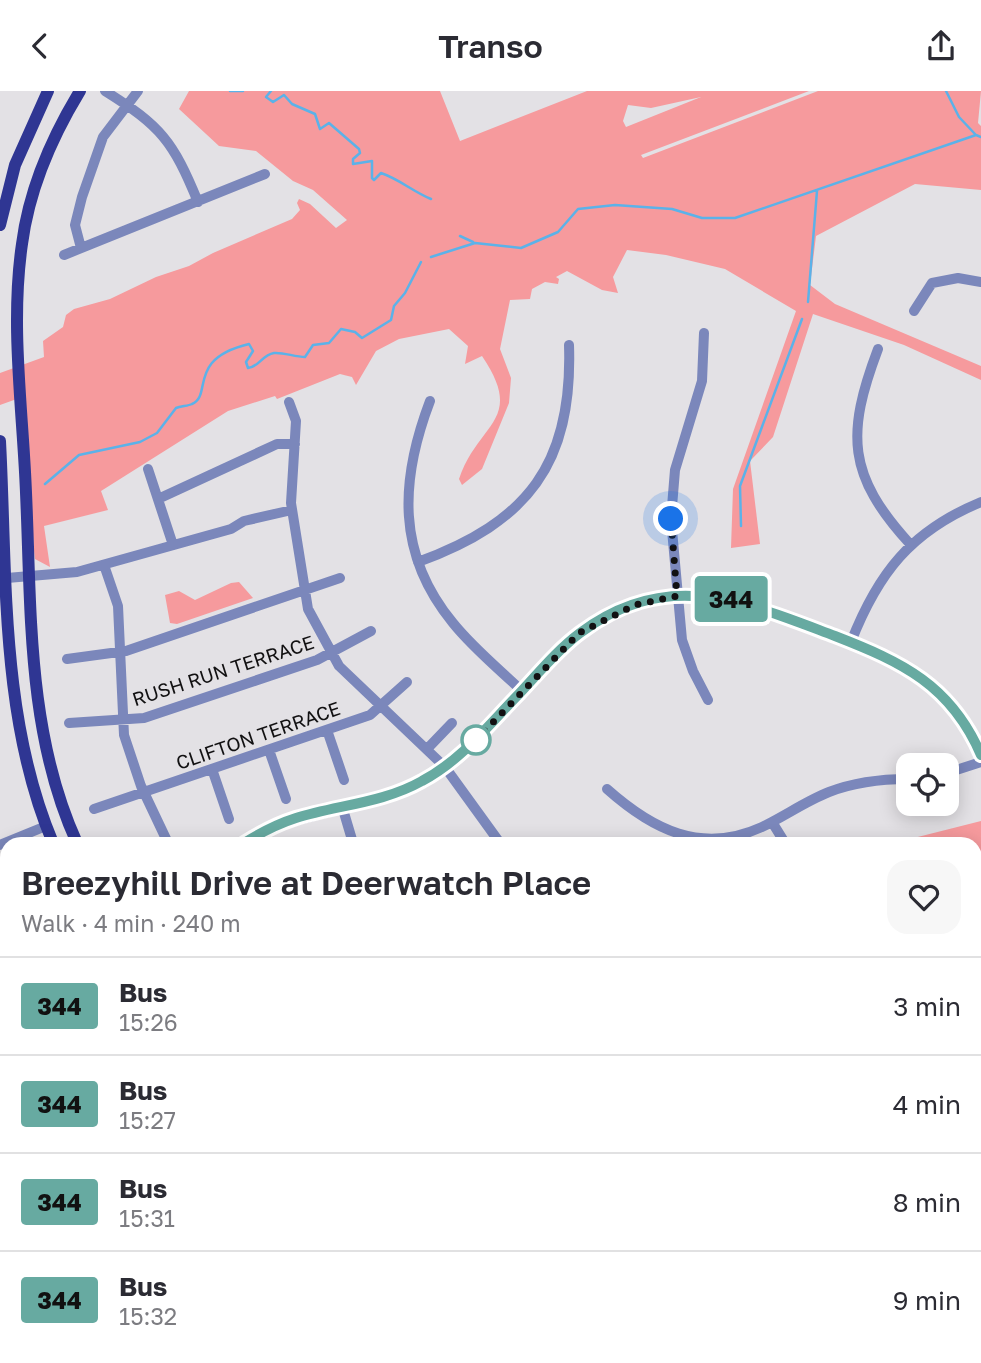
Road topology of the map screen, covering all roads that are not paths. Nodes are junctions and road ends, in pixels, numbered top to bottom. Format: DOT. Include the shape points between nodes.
graph roads {
  1 [pos="48,91"];
  2 [pos="80,91"];
  3 [pos="105,91"];
  4 [pos="138,91"];
  5 [pos="129,106"];
  6 [pos="265,174"];
  7 [pos="198,202"];
  8 [pos="0,225"];
  9 [pos="81,248"];
  10 [pos="64,255"];
  11 [pos="981,282"];
  12 [pos="914,311"];
  13 [pos="704,333"];
  14 [pos="569,345"];
  15 [pos="878,349"];
  16 [pos="430,401"];
  17 [pos="289,402"];
  18 [pos="0,441"];
  19 [pos="295,444"];
  20 [pos="148,469"];
  21 [pos="158,499"];
  22 [pos="981,502"];
  23 [pos="292,510"];
  24 [pos="911,544"];
  25 [pos="173,545"];
  26 [pos="418,562"];
  27 [pos="104,565"];
  28 [pos="30,576"];
  29 [pos="340,577"];
  30 [pos="8,578"];
  31 [pos="305,590"];
  32 [pos="677,596"];
  33 [pos="371,631"];
  34 [pos="851,642"];
  35 [pos="121,652"];
  36 [pos="331,652"];
  37 [pos="67,659"];
  38 [pos="408,682"];
  39 [pos="522,691"];
  40 [pos="708,700"];
  41 [pos="381,706"];
  42 [pos="125,720"];
  43 [pos="69,723"];
  44 [pos="452,723"];
  45 [pos="327,730"];
  46 [pos="427,749"];
  47 [pos="269,750"];
  48 [pos="981,755"];
  49 [pos="981,762"];
  50 [pos="445,767"];
  51 [pos="212,769"];
  52 [pos="959,769"];
  53 [pos="344,780"];
  54 [pos="896,780"];
  55 [pos="607,789"];
  56 [pos="144,792"];
  57 [pos="286,799"];
  58 [pos="342,806"];
  59 [pos="94,809"];
  60 [pos="229,819"];
  61 [pos="772,822"];
  62 [pos="46,826"];
  63 [pos="19,837"];
  64 [pos="51,837"];
  65 [pos="75,837"];
  66 [pos="165,837"];
  67 [pos="256,837"];
  68 [pos="348,837"];
  69 [pos="496,837"];
  70 [pos="781,837"];
  1 -- 8 [label="main road" via="15,165"];
  2 -- 28 [label="main road" via="36,184 20,254 17,322"];
  3 -- 5 [label="street"];
  4 -- 5 [label="street"];
  5 -- 7 [label="street" via="167,137"];
  5 -- 9 [label="street" via="103,137 75,215"];
  6 -- 7 [label="street"];
  7 -- 9 [label="street"];
  9 -- 10 [label="street"];
  11 -- 12 [label="street" via="958,278 932,283"];
  13 -- 32 [label="street" via="698,401 679,452 672,488"];
  14 -- 26 [label="street" via="569,391 562,431 533,488 485,533"];
  15 -- 24 [label="street" via="859,406 860,466 876,503"];
  16 -- 26 [label="street" via="408,478 408,521"];
  17 -- 19 [label="street" via="296,421"];
  18 -- 30 [label="main road"];
  19 -- 21 [label="street" via="277,444"];
  19 -- 23 [label="street"];
  20 -- 21 [label="street"];
  21 -- 25 [label="street"];
  22 -- 24 [label="street" via="941,520"];
  23 -- 25 [label="street"];
  23 -- 31 [label="street"];
  24 -- 34 [label="street" via="876,587"];
  25 -- 27 [label="street"];
  26 -- 39 [label="street" via="451,621"];
  27 -- 28 [label="street"];
  27 -- 35 [label="street" via="118,606"];
  28 -- 30 [label="street"];
  28 -- 65 [label="main road" via="41,726 54,784"];
  29 -- 31 [label="street"];
  30 -- 62 [label="main road" via="15,703"];
  31 -- 35 [label="street"];
  31 -- 36 [label="street" via="309,609"];
  32 -- 34 [label="street" via="743,602"];
  32 -- 39 [label="street" via="635,605 595,623 565,646"];
  32 -- 40 [label="street" via="685,650"];
  33 -- 36 [label="street, RUSH RUN TERRACE"];
  34 -- 48 [label="street" via="887,656 923,678 953,707"];
  35 -- 37 [label="street"];
  35 -- 42 [label="street"];
  36 -- 41 [label="street" via="339,666"];
  36 -- 42 [label="street, RUSH RUN TERRACE" via="144,719"];
  38 -- 41 [label="street, CLIFTON TERRACE"];
  39 -- 50 [label="street"];
  41 -- 45 [label="street, CLIFTON TERRACE" via="370,715"];
  41 -- 46 [label="street"];
  42 -- 43 [label="street, RUSH RUN TERRACE"];
  42 -- 56 [label="street" via="125,741"];
  44 -- 46 [label="street"];
  45 -- 47 [label="street, CLIFTON TERRACE"];
  45 -- 53 [label="street"];
  46 -- 50 [label="street"];
  47 -- 51 [label="street, CLIFTON TERRACE"];
  47 -- 57 [label="street"];
  49 -- 52 [label="street"];
  50 -- 58 [label="street" via="404,790"];
  50 -- 69 [label="street"];
  51 -- 56 [label="street, CLIFTON TERRACE"];
  51 -- 60 [label="street"];
  54 -- 61 [label="street" via="845,786"];
  55 -- 61 [label="street" via="638,815 685,836 734,836"];
  56 -- 59 [label="street, CLIFTON TERRACE"];
  56 -- 66 [label="street"];
  58 -- 67 [label="street" via="295,818"];
  58 -- 68 [label="street"];
  61 -- 70 [label="street"];
  62 -- 63 [label="street"];
  62 -- 64 [label="main road"];
}
